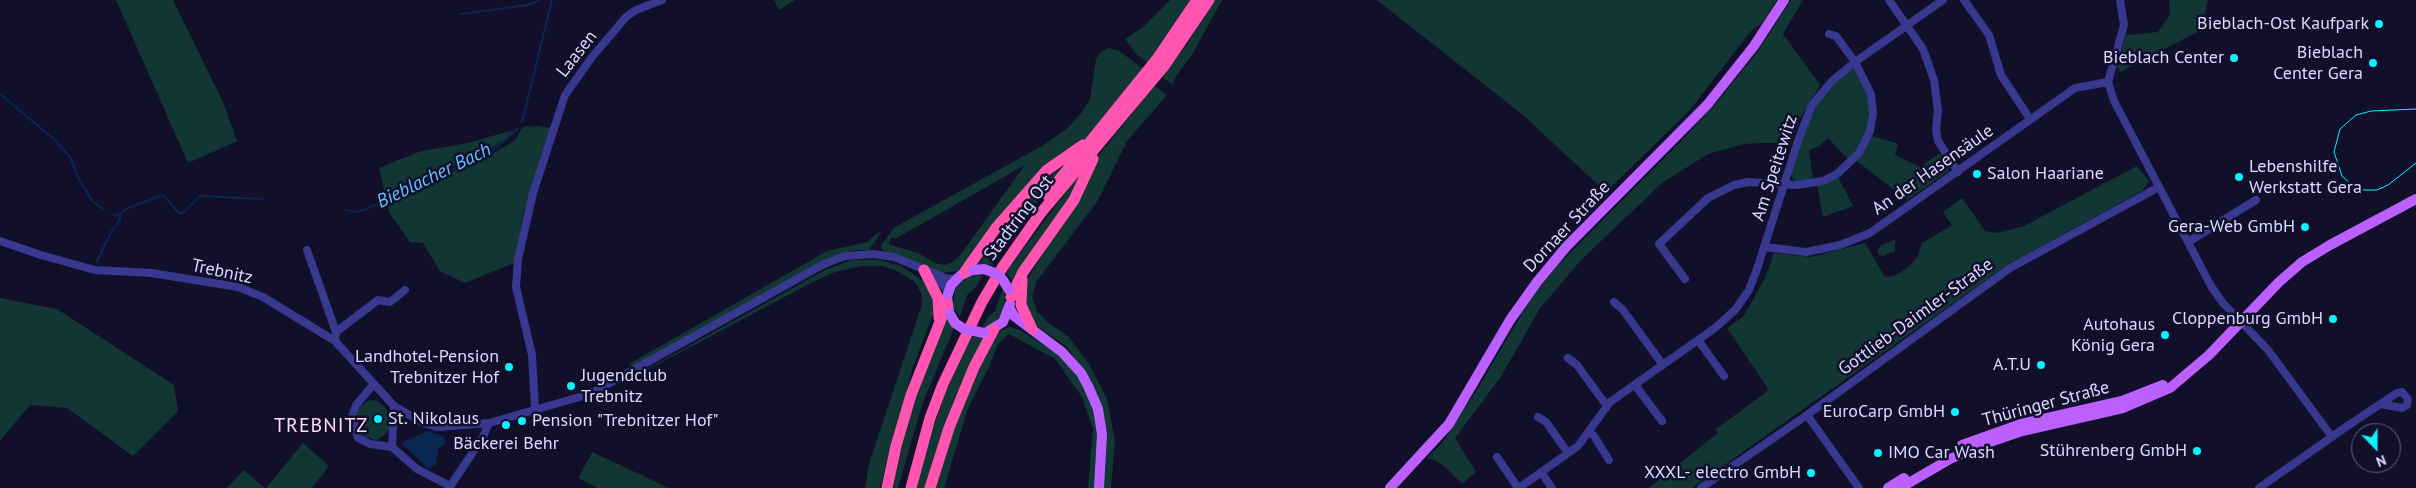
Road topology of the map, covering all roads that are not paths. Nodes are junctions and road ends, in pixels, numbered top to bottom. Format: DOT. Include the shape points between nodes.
graph roads {
  1 [pos="662,0"];
  2 [pos="1197,0"];
  3 [pos="1209,0"];
  4 [pos="1784,0"];
  5 [pos="1889,0"];
  6 [pos="1943,0"];
  7 [pos="1964,0"];
  8 [pos="2120,0"];
  9 [pos="1907,26"];
  10 [pos="1830,34"];
  11 [pos="1855,62"];
  12 [pos="2108,82"];
  13 [pos="2030,119"];
  14 [pos="1095,143"];
  15 [pos="1958,172"];
  16 [pos="1785,183"];
  17 [pos="2159,186"];
  18 [pos="2416,199"];
  19 [pos="2256,200"];
  20 [pos="0,241"];
  21 [pos="2188,242"];
  22 [pos="1765,247"];
  23 [pos="307,250"];
  24 [pos="924,270"];
  25 [pos="1023,272"];
  26 [pos="965,273"];
  27 [pos="1685,279"];
  28 [pos="405,290"];
  29 [pos="1010,293"];
  30 [pos="1614,302"];
  31 [pos="948,304"];
  32 [pos="1010,309"];
  33 [pos="2242,321"];
  34 [pos="939,322"];
  35 [pos="994,328"];
  36 [pos="1032,329"];
  37 [pos="335,337"];
  38 [pos="1698,340"];
  39 [pos="1568,358"];
  40 [pos="1663,365"];
  41 [pos="1724,376"];
  42 [pos="374,384"];
  43 [pos="1635,384"];
  44 [pos="2381,404"];
  45 [pos="394,406"];
  46 [pos="1607,406"];
  47 [pos="535,408"];
  48 [pos="2089,412"];
  49 [pos="1807,415"];
  50 [pos="1538,417"];
  51 [pos="1662,422"];
  52 [pos="489,423"];
  53 [pos="1589,431"];
  54 [pos="2332,437"];
  55 [pos="392,447"];
  56 [pos="1568,453"];
  57 [pos="1497,457"];
  58 [pos="1609,460"];
  59 [pos="1541,472"];
  60 [pos="450,487"];
  61 [pos="887,488"];
  62 [pos="905,488"];
  63 [pos="911,488"];
  64 [pos="930,488"];
  65 [pos="1099,488"];
  66 [pos="1390,488"];
  67 [pos="1519,488"];
  68 [pos="1552,488"];
  69 [pos="1701,488"];
  70 [pos="1859,488"];
  71 [pos="1888,488"];
  72 [pos="1900,488"];
  73 [pos="2259,488"];
  1 -- 47 [label="street, Laasen" via="626,17 592,56 565,95 533,193 518,259 516,287 532,355"];
  2 -- 14 [label="highway, Stadtring Ost"];
  3 -- 14 [label="highway, Stadtring Ost" via="1165,65"];
  4 -- 66 [label="main road, Dornaer Straße" via="1754,46 1707,105 1566,247 1543,275 1510,320 1449,424"];
  5 -- 9 [label="street"];
  6 -- 9 [label="street, Am Speitewitz"];
  7 -- 13 [label="street" via="1989,36 2001,75"];
  8 -- 12 [label="street" via="2124,25"];
  9 -- 11 [label="street, Am Speitewitz"];
  9 -- 15 [label="street" via="1923,50 1934,80 1938,141"];
  10 -- 11 [label="street" via="1836,36"];
  11 -- 16 [label="street, Am Speitewitz" via="1832,81 1812,105"];
  11 -- 16 [label="street" via="1869,85 1873,103 1872,123 1866,142 1837,174 1810,184"];
  12 -- 13 [label="street, An der Hasensäule" via="2075,88"];
  12 -- 17 [label="street" via="2114,101"];
  13 -- 15 [label="street, An der Hasensäule"];
  14 -- 25 [label="highway" via="1074,200"];
  14 -- 26 [label="highway" via="1047,170 996,228"];
  14 -- 62 [label="highway, Stadtring Ost" via="1015,237 976,300 937,382"];
  14 -- 63 [label="highway, Stadtring Ost" via="1022,239 982,302 940,392 924,436"];
  15 -- 22 [label="street, An der Hasensäule" via="1870,233 1840,245 1806,252"];
  16 -- 22 [label="street, Am Speitewitz"];
  16 -- 27 [label="street" via="1748,182 1722,190 1708,198 1659,244"];
  17 -- 21 [label="street"];
  17 -- 49 [label="street, Gottlieb-Daimler-Straße" via="2010,268"];
  18 -- 33 [label="main road, Thüringer Straße" via="2302,262"];
  19 -- 21 [label="street"];
  20 -- 37 [label="street, Trebnitz" via="95,270 150,273 238,287 263,296"];
  21 -- 33 [label="street" via="2216,294"];
  22 -- 38 [label="street, Am Speitewitz" via="1749,290 1740,303 1716,328"];
  23 -- 37 [label="street"];
  24 -- 26 [label="street" via="948,279"];
  24 -- 31 [label="street" via="944,286"];
  24 -- 34 [label="highway" via="938,298"];
  24 -- 47 [label="street" via="894,257 874,254 845,256 824,264 590,394"];
  25 -- 29 [label="highway"];
  25 -- 36 [label="highway" via="1021,305"];
  26 -- 29 [label="main road, bridge" via="984,269 995,273"];
  26 -- 31 [label="main road"];
  28 -- 37 [label="street" via="390,302 378,300"];
  29 -- 32 [label="main road"];
  30 -- 40 [label="street"];
  31 -- 34 [label="highway"];
  31 -- 35 [label="main road, bridge" via="955,323 964,329"];
  32 -- 35 [label="main road"];
  32 -- 36 [label="main road"];
  33 -- 48 [label="main road, Thüringer Straße" via="2189,372 2136,396"];
  33 -- 54 [label="street" via="2268,350"];
  34 -- 61 [label="highway" via="911,395"];
  35 -- 36 [label="main road"];
  35 -- 64 [label="highway" via="949,428"];
  36 -- 65 [label="main road" via="1070,360 1081,373 1094,399 1102,434"];
  37 -- 42 [label="street"];
  38 -- 40 [label="street, Am Speitewitz"];
  38 -- 41 [label="street"];
  39 -- 46 [label="street" via="1577,365"];
  40 -- 43 [label="street, Am Speitewitz"];
  42 -- 45 [label="street"];
  42 -- 55 [label="street" via="356,405 352,416 354,427 358,438 370,444"];
  43 -- 46 [label="street, Am Speitewitz"];
  43 -- 51 [label="street"];
  44 -- 54 [label="street"];
  45 -- 52 [label="street" via="423,423 437,427"];
  45 -- 55 [label="street"];
  46 -- 53 [label="street, Am Speitewitz"];
  47 -- 52 [label="street"];
  48 -- 71 [label="main road, Thüringer Straße" via="2021,424 1983,437 1941,456"];
  48 -- 72 [label="main road, Thüringer Straße" via="1984,444"];
  49 -- 69 [label="street, Gottlieb-Daimler-Straße"];
  49 -- 70 [label="street"];
  50 -- 56 [label="street" via="1546,422"];
  52 -- 60 [label="street"];
  53 -- 56 [label="street, Am Speitewitz"];
  53 -- 58 [label="street"];
  54 -- 73 [label="street"];
  55 -- 60 [label="street" via="417,469"];
  56 -- 59 [label="street, Am Speitewitz"];
  57 -- 67 [label="street, Am Speitewitz"];
  59 -- 67 [label="street, Am Speitewitz"];
  59 -- 68 [label="street"];
}
